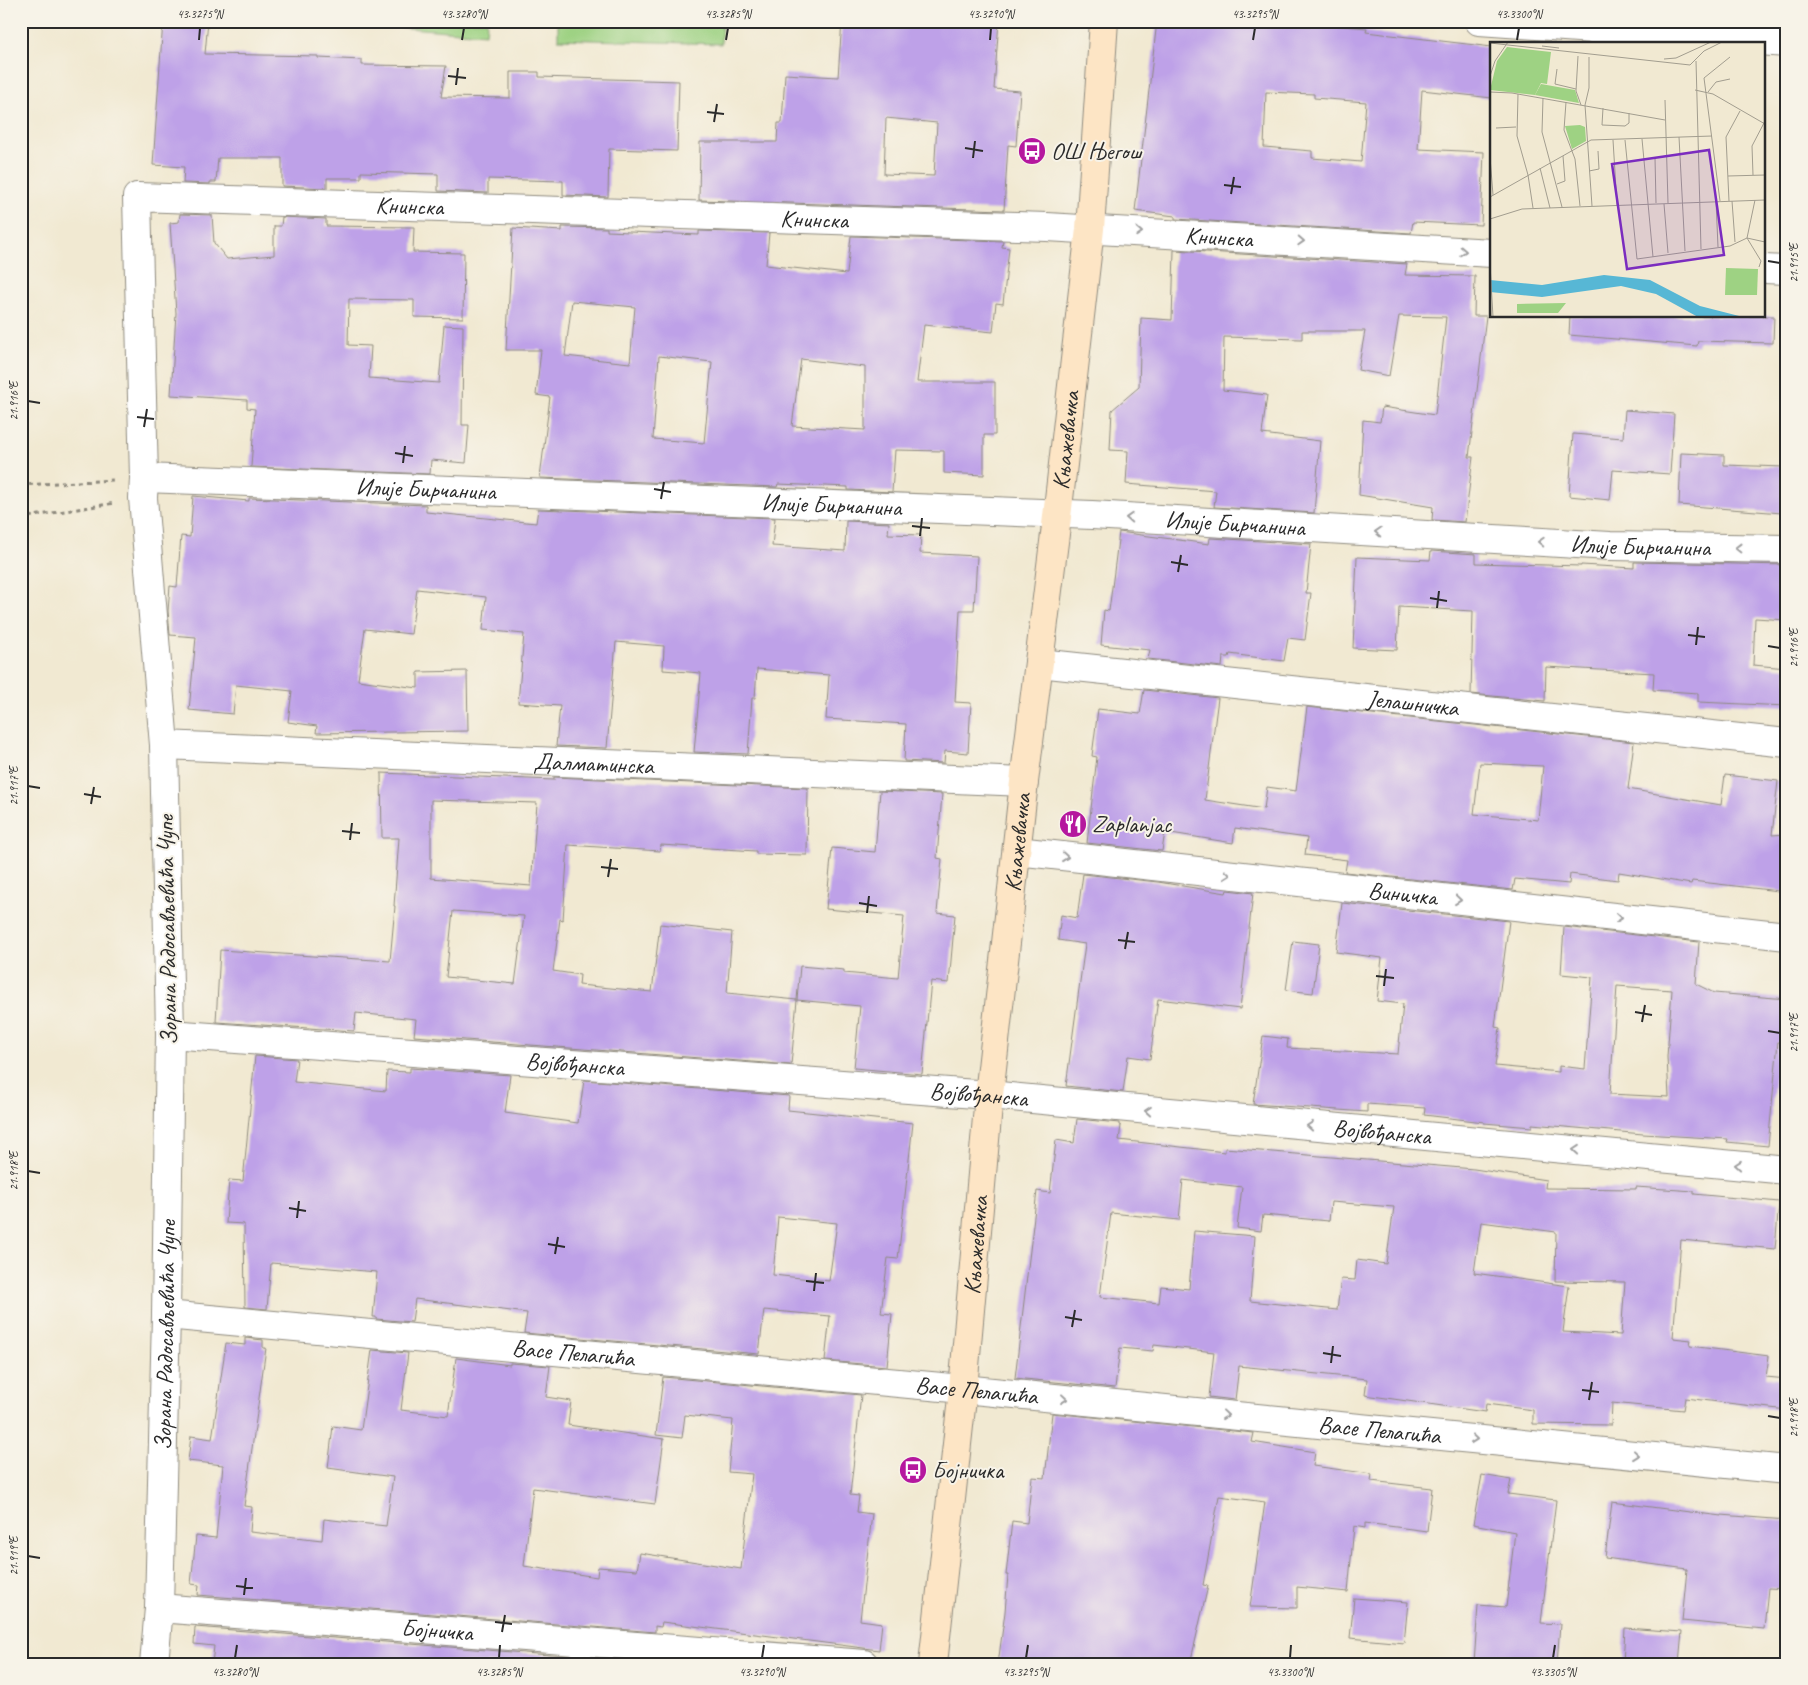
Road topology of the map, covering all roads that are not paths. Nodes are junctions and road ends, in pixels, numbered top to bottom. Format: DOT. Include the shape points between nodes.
graph roads {
  1 [pos="1104,21"];
  2 [pos="1479,21"];
  3 [pos="1787,43"];
  4 [pos="137,197"];
  5 [pos="1090,229"];
  6 [pos="1490,253"];
  7 [pos="1766,269"];
  8 [pos="1787,270"];
  9 [pos="143,488"];
  10 [pos="1057,514"];
  11 [pos="1787,549"];
  12 [pos="1039,663"];
  13 [pos="1787,743"];
  14 [pos="164,745"];
  15 [pos="1024,782"];
  16 [pos="1017,852"];
  17 [pos="1787,936"];
  18 [pos="170,1034"];
  19 [pos="989,1095"];
  20 [pos="1787,1170"];
  21 [pos="166,1315"];
  22 [pos="963,1389"];
  23 [pos="1787,1470"];
  24 [pos="159,1608"];
  25 [pos="154,1664"];
  26 [pos="864,1664"];
  27 [pos="933,1664"];
  1 -- 5 [label="main road, Књажевачка"];
  2 -- 3 [label="street"];
  4 -- 5 [label="street, Книнска"];
  4 -- 9 [label="street, Зорана Радосављевића Чупе"];
  5 -- 6 [label="street, Книнска, one-way"];
  5 -- 10 [label="main road, Књажевачка"];
  7 -- 8 [label="street"];
  9 -- 10 [label="street, Илије Бирчанина"];
  9 -- 14 [label="street, Зорана Радосављевића Чупе"];
  11 -- 10 [label="street, Илије Бирчанина, one-way" via="1610,546"];
  10 -- 12 [label="main road, Књажевачка"];
  12 -- 13 [label="street, Јелашничка"];
  12 -- 15 [label="main road, Књажевачка"];
  14 -- 15 [label="street, Далматинска"];
  14 -- 18 [label="street, Зорана Радосављевића Чупе"];
  15 -- 16 [label="main road, Књажевачка"];
  16 -- 17 [label="street, Виничка, one-way"];
  16 -- 19 [label="main road, Књажевачка"];
  18 -- 19 [label="street, Војвођанска"];
  18 -- 21 [label="street, Зорана Радосављевића Чупе"];
  20 -- 19 [label="street, Војвођанска, one-way"];
  19 -- 22 [label="main road, Књажевачка"];
  21 -- 22 [label="street, Васе Пелагића"];
  21 -- 24 [label="street, Зорана Радосављевића Чупе"];
  22 -- 23 [label="street, Васе Пелагића, one-way"];
  22 -- 27 [label="main road, Књажевачка"];
  24 -- 25 [label="street, Зорана Радосављевића Чупе"];
  24 -- 26 [label="street, Бојничка"];
}
